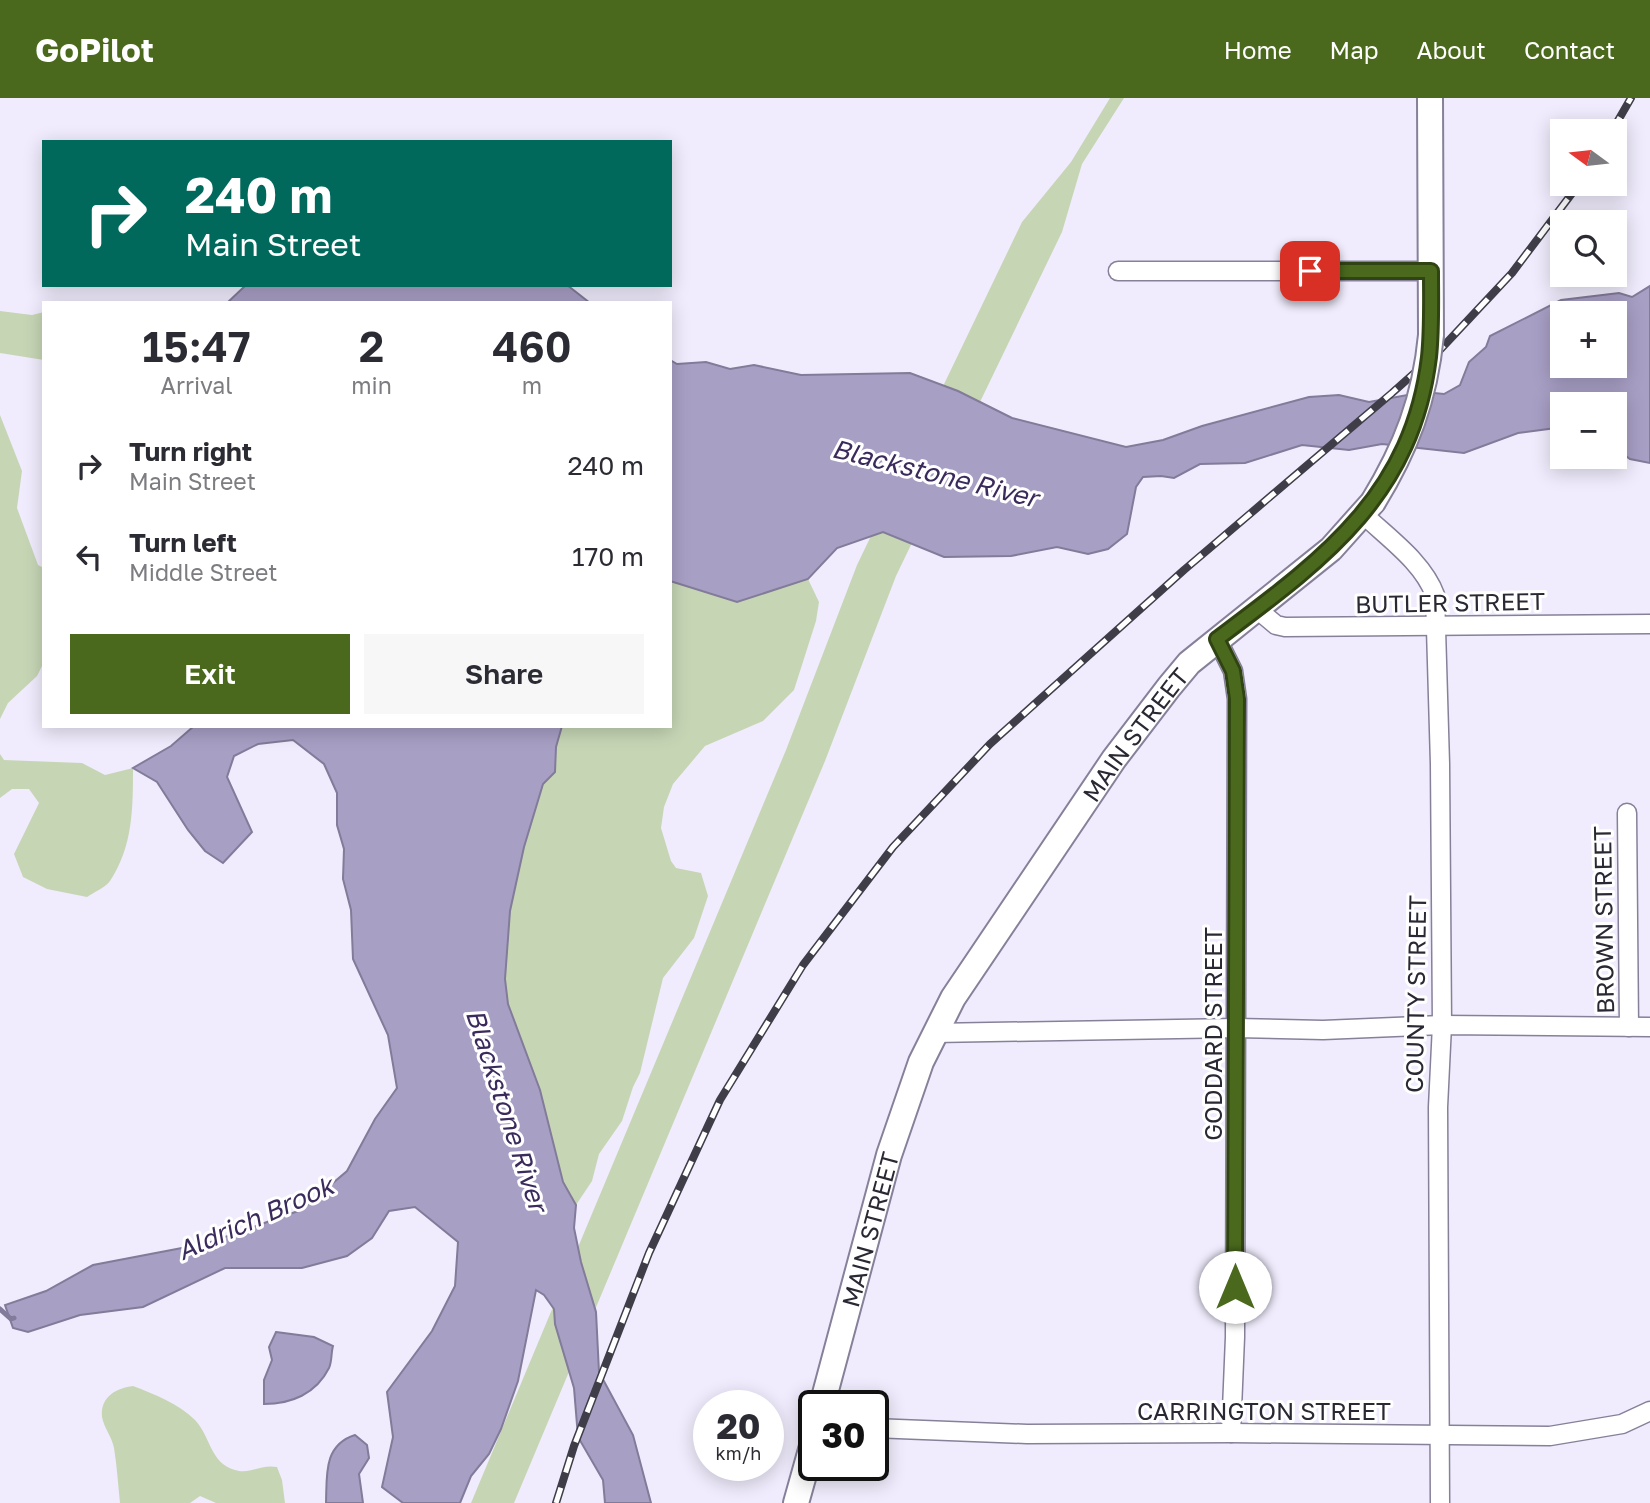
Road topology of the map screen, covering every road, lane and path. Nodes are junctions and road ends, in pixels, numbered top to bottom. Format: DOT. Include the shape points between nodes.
graph roads {
  1 [pos="1430,98"];
  2 [pos="1118,271"];
  3 [pos="1431,271"];
  4 [pos="1368,508"];
  5 [pos="1257,609"];
  6 [pos="1650,624"];
  7 [pos="1437,627"];
  8 [pos="1217,639"];
  9 [pos="1627,813"];
  10 [pos="1442,1025"];
  11 [pos="1629,1027"];
  12 [pos="1650,1027"];
  13 [pos="1236,1028"];
  14 [pos="934,1033"];
  15 [pos="826,1390"];
  16 [pos="1650,1411"];
  17 [pos="889,1429"];
  18 [pos="1231,1433"];
  19 [pos="1440,1436"];
  20 [pos="802,1481"];
  21 [pos="796,1503"];
  22 [pos="1440,1503"];
  1 -- 3 [label="main road, MAIN STREET"];
  2 -- 3 [label="street"];
  3 -- 4 [label="main road, MAIN STREET, bridge" via="1431,335 1423,388 1396,461"];
  4 -- 5 [label="main road, MAIN STREET" via="1331,549"];
  4 -- 7 [label="street, COUNTY STREET" via="1429,580"];
  5 -- 7 [label="street, BUTLER STREET" via="1285,627"];
  5 -- 8 [label="main road, MAIN STREET"];
  6 -- 7 [label="street, BUTLER STREET"];
  7 -- 10 [label="street, COUNTY STREET"];
  8 -- 13 [label="street, GODDARD STREET" via="1233,671 1237,699"];
  8 -- 14 [label="main road, MAIN STREET" via="1189,663 1114,759 992,938"];
  9 -- 11 [label="street, BROWN STREET"];
  10 -- 11 [label="street"];
  10 -- 13 [label="street"];
  10 -- 19 [label="street, COUNTY STREET" via="1438,1107"];
  11 -- 12 [label="street"];
  13 -- 14 [label="street"];
  13 -- 18 [label="street, GODDARD STREET"];
  14 -- 15 [label="main road, MAIN STREET" via="889,1155"];
  16 -- 19 [label="street, CARRINGTON STREET" via="1622,1424 1550,1436"];
  17 -- 18 [label="street, CARRINGTON STREET" via="1027,1434"];
  18 -- 19 [label="street, CARRINGTON STREET"];
  19 -- 22 [label="street, COUNTY STREET"];
  20 -- 21 [label="main road"];
}
